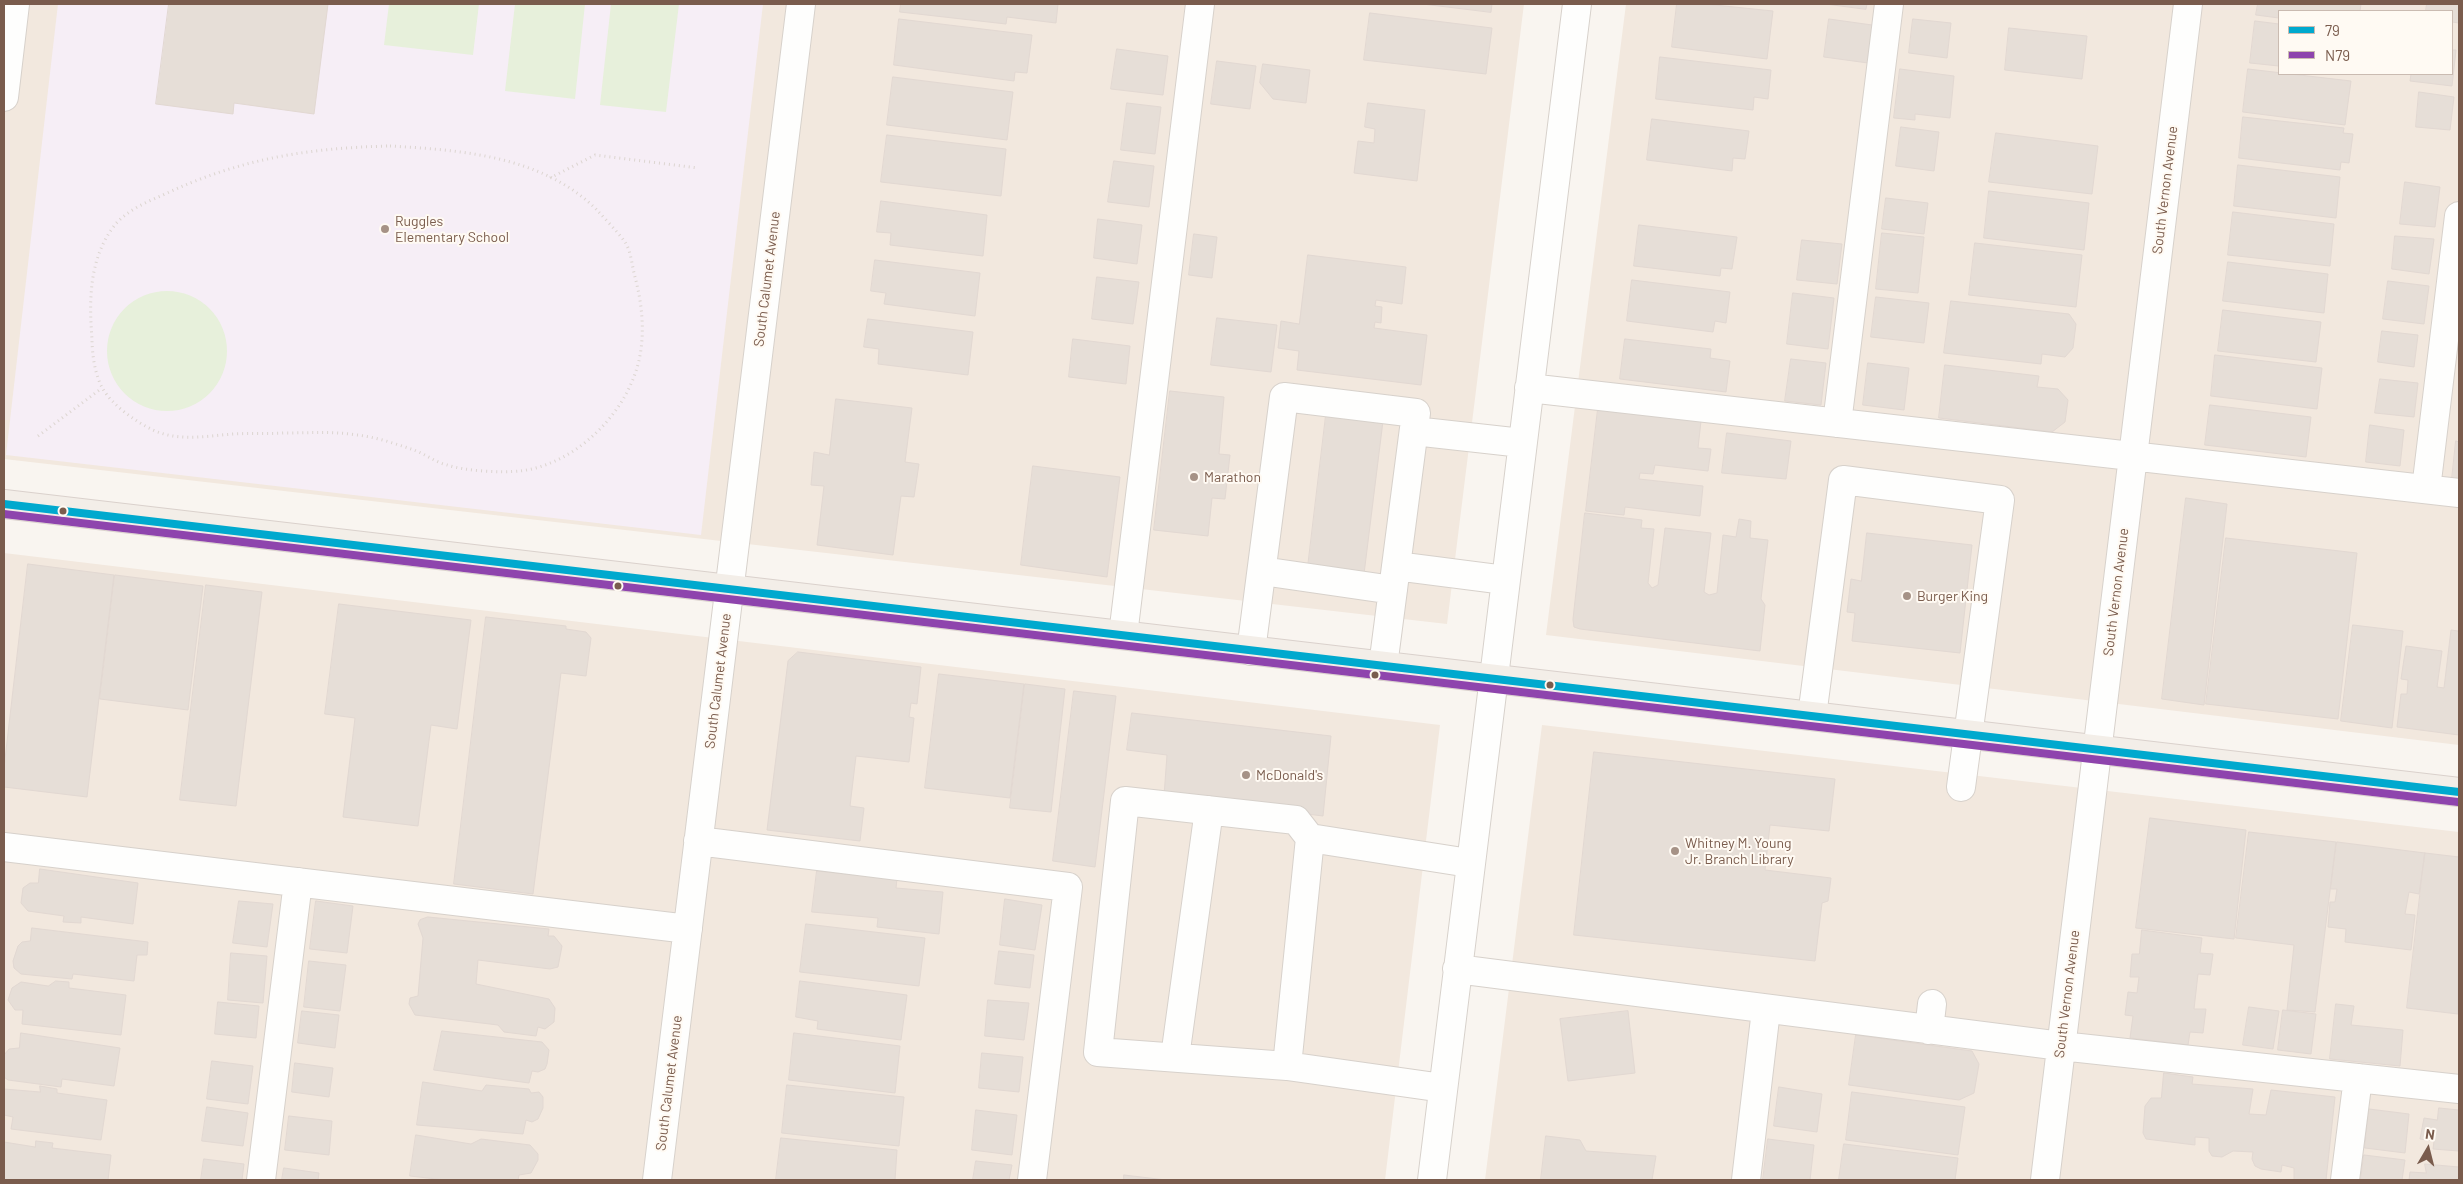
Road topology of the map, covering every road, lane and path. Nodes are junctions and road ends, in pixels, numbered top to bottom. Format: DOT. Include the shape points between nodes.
graph roads {
  1 [pos="15,4"];
  2 [pos="801,4"];
  3 [pos="1200,4"];
  4 [pos="1577,4"];
  5 [pos="1889,4"];
  6 [pos="2188,4"];
  7 [pos="4,97"];
  8 [pos="698,168"];
  9 [pos="550,178"];
  10 [pos="2459,216"];
  11 [pos="102,388"];
  12 [pos="1529,388"];
  13 [pos="1837,423"];
  14 [pos="1414,431"];
  15 [pos="38,436"];
  16 [pos="1522,443"];
  17 [pos="2132,456"];
  18 [pos="2426,489"];
  19 [pos="2459,493"];
  20 [pos="4,504"];
  21 [pos="1262,572"];
  22 [pos="1394,578"];
  23 [pos="1505,580"];
  24 [pos="729,589"];
  25 [pos="1123,635"];
  26 [pos="1251,651"];
  27 [pos="1382,666"];
  28 [pos="1493,680"];
  29 [pos="1812,716"];
  30 [pos="1969,735"];
  31 [pos="2096,750"];
  32 [pos="1961,787"];
  33 [pos="2459,792"];
  34 [pos="1209,810"];
  35 [pos="1310,838"];
  36 [pos="698,840"];
  37 [pos="4,847"];
  38 [pos="1470,863"];
  39 [pos="298,882"];
  40 [pos="688,929"];
  41 [pos="1457,970"];
  42 [pos="1766,1010"];
  43 [pos="2061,1046"];
  44 [pos="1175,1057"];
  45 [pos="1286,1066"];
  46 [pos="2358,1078"];
  47 [pos="1443,1088"];
  48 [pos="2459,1089"];
  49 [pos="261,1180"];
  50 [pos="657,1180"];
  51 [pos="1032,1180"];
  52 [pos="1432,1180"];
  53 [pos="1746,1180"];
  54 [pos="2045,1180"];
  55 [pos="2345,1180"];
  1 -- 7 [label="street"];
  2 -- 24 [label="street, South Calumet Avenue"];
  3 -- 25 [label="street"];
  4 -- 12 [label="street"];
  5 -- 13 [label="street"];
  6 -- 17 [label="street, South Vernon Avenue"];
  8 -- 9 [label="path" via="595,155"];
  9 -- 11 [label="path" via="505,159 442,149 349,147 289,154 224,169 140,205 115,225 92,276 92,351"];
  9 -- 11 [label="path" via="594,207 627,244 640,296 643,330 636,371 617,409 590,438 564,458 521,471 479,470 448,466 415,451 363,435 330,431 232,434 192,439 155,431 122,409"];
  10 -- 18 [label="street"];
  11 -- 15 [label="path"];
  12 -- 13 [label="street"];
  12 -- 16 [label="street"];
  13 -- 17 [label="street"];
  14 -- 16 [label="street"];
  14 -- 21 [label="street" via="1416,413 1284,397"];
  14 -- 22 [label="street"];
  16 -- 23 [label="street"];
  17 -- 18 [label="street"];
  17 -- 31 [label="street, South Vernon Avenue"];
  18 -- 19 [label="street"];
  20 -- 24 [label="main road"];
  21 -- 22 [label="street"];
  21 -- 26 [label="street"];
  22 -- 23 [label="street"];
  22 -- 27 [label="street"];
  23 -- 28 [label="street"];
  24 -- 25 [label="main road"];
  24 -- 36 [label="street, South Calumet Avenue"];
  25 -- 26 [label="main road"];
  26 -- 27 [label="main road"];
  27 -- 28 [label="main road"];
  28 -- 29 [label="main road"];
  28 -- 38 [label="street"];
  29 -- 30 [label="main road"];
  29 -- 30 [label="street" via="1843,480 2000,500"];
  30 -- 31 [label="main road"];
  30 -- 32 [label="street"];
  31 -- 33 [label="main road"];
  31 -- 43 [label="street, South Vernon Avenue"];
  34 -- 35 [label="street" via="1296,820"];
  34 -- 44 [label="street"];
  34 -- 44 [label="street" via="1125,801 1098,1052"];
  35 -- 38 [label="street"];
  35 -- 45 [label="street"];
  36 -- 40 [label="street, South Calumet Avenue"];
  36 -- 51 [label="street" via="1068,887"];
  37 -- 39 [label="street"];
  38 -- 41 [label="street"];
  39 -- 40 [label="street"];
  39 -- 49 [label="street"];
  40 -- 50 [label="street, South Calumet Avenue"];
  41 -- 42 [label="street"];
  41 -- 47 [label="street"];
  42 -- 43 [label="street" via="1930,1017"];
  42 -- 53 [label="street"];
  43 -- 46 [label="street"];
  43 -- 54 [label="street, South Vernon Avenue"];
  44 -- 45 [label="street"];
  45 -- 47 [label="street"];
  46 -- 48 [label="street"];
  46 -- 55 [label="street"];
  47 -- 52 [label="street"];
}
